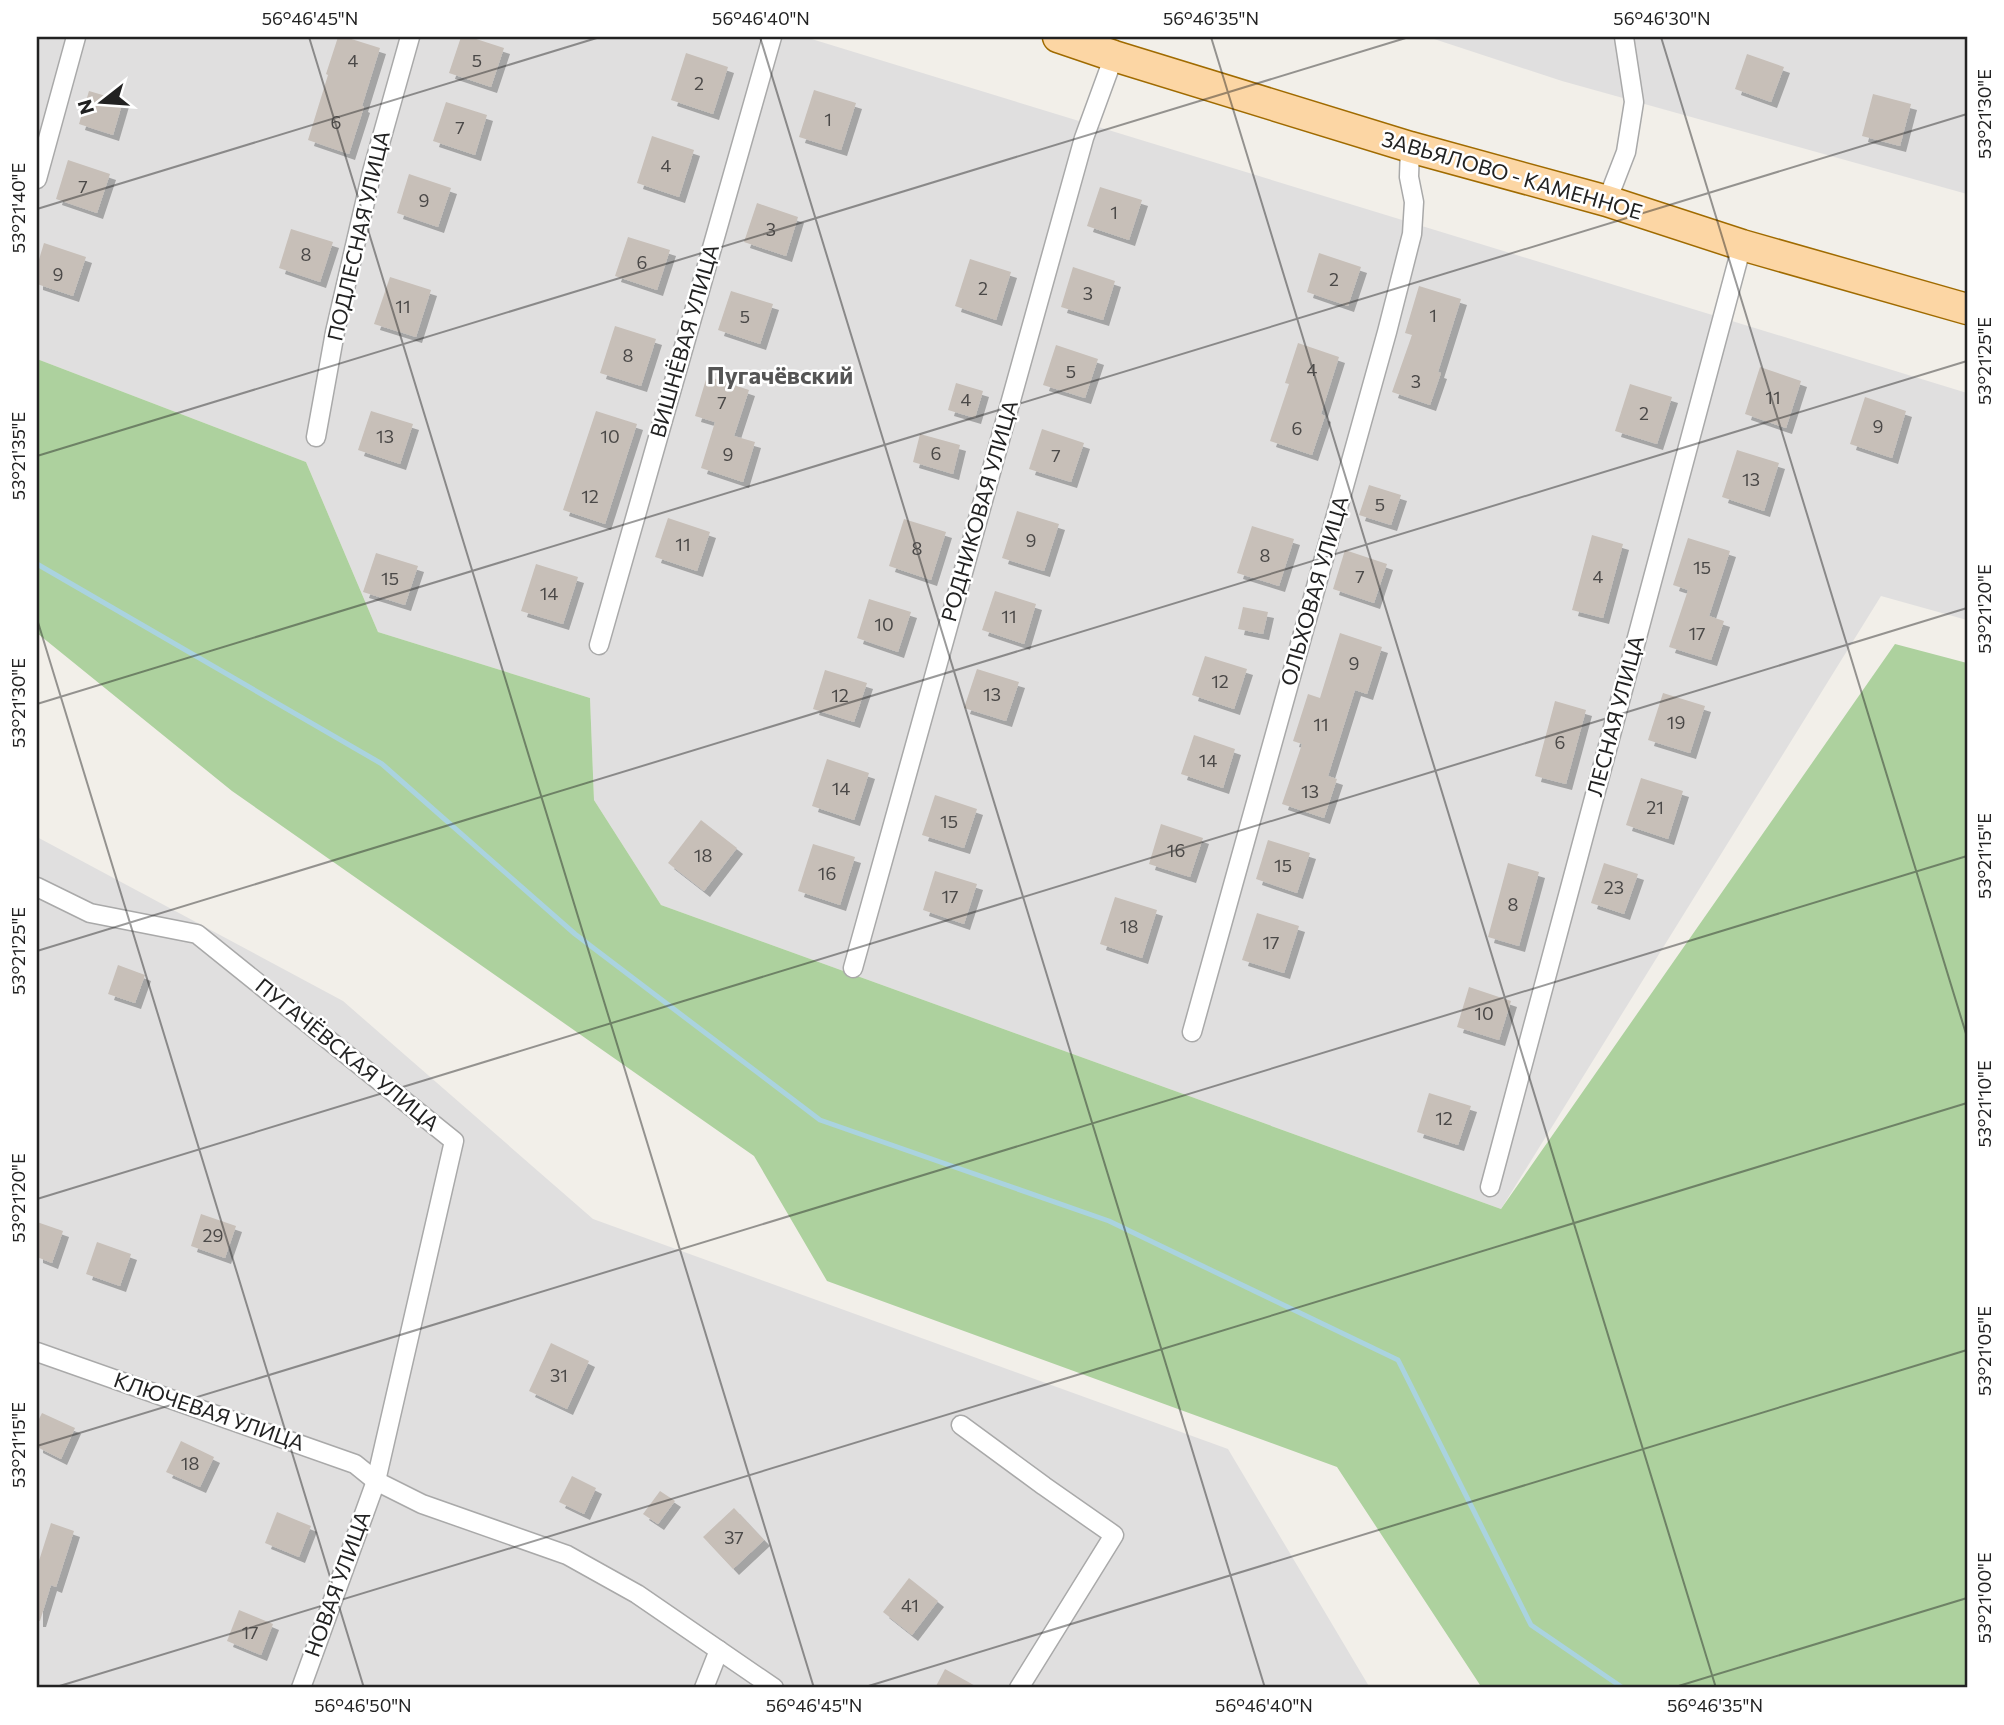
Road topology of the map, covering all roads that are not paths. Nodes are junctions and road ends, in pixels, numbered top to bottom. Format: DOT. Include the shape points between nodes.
graph roads {
  1 [pos="76,37"];
  2 [pos="410,37"];
  3 [pos="772,37"];
  4 [pos="1058,37"];
  5 [pos="1624,37"];
  6 [pos="1114,56"];
  7 [pos="1409,147"];
  8 [pos="37,179"];
  9 [pos="1607,201"];
  10 [pos="1742,245"];
  11 [pos="1967,309"];
  12 [pos="316,437"];
  13 [pos="599,645"];
  14 [pos="37,887"];
  15 [pos="853,968"];
  16 [pos="1192,1032"];
  17 [pos="1490,1187"];
  18 [pos="37,1352"];
  19 [pos="961,1425"];
  20 [pos="376,1481"];
  21 [pos="719,1650"];
  22 [pos="301,1688"];
  23 [pos="704,1688"];
  24 [pos="774,1688"];
  25 [pos="1019,1688"];
  1 -- 8 [label="street"];
  2 -- 12 [label="street, ПОДЛЕСНАЯ УЛИЦА" via="372,172"];
  3 -- 13 [label="street, ВИШНЁВАЯ УЛИЦА"];
  4 -- 6 [label="main road, ЗАВЬЯЛОВО - КАМЕННОЕ"];
  5 -- 9 [label="street" via="1634,102 1626,152"];
  6 -- 7 [label="main road, ЗАВЬЯЛОВО - КАМЕННОЕ"];
  6 -- 15 [label="street, РОДНИКОВАЯ УЛИЦА" via="1084,138"];
  7 -- 9 [label="main road, ЗАВЬЯЛОВО - КАМЕННОЕ"];
  7 -- 16 [label="street, ОЛЬХОВАЯ УЛИЦА" via="1412,234"];
  9 -- 10 [label="main road, ЗАВЬЯЛОВО - КАМЕННОЕ"];
  10 -- 11 [label="main road, ЗАВЬЯЛОВО - КАМЕННОЕ"];
  10 -- 17 [label="street, ЛЕСНАЯ УЛИЦА"];
  14 -- 20 [label="street, ПУГАЧЁВСКАЯ УЛИЦА" via="90,913 197,934 454,1141"];
  18 -- 20 [label="street, КЛЮЧЕВАЯ УЛИЦА" via="355,1464"];
  19 -- 25 [label="street" via="1114,1535"];
  20 -- 21 [label="street, КЛЮЧЕВАЯ УЛИЦА" via="422,1504 567,1555 637,1594"];
  20 -- 22 [label="street, НОВАЯ УЛИЦА"];
  21 -- 23 [label="street"];
  21 -- 24 [label="street, КЛЮЧЕВАЯ УЛИЦА"];
}
